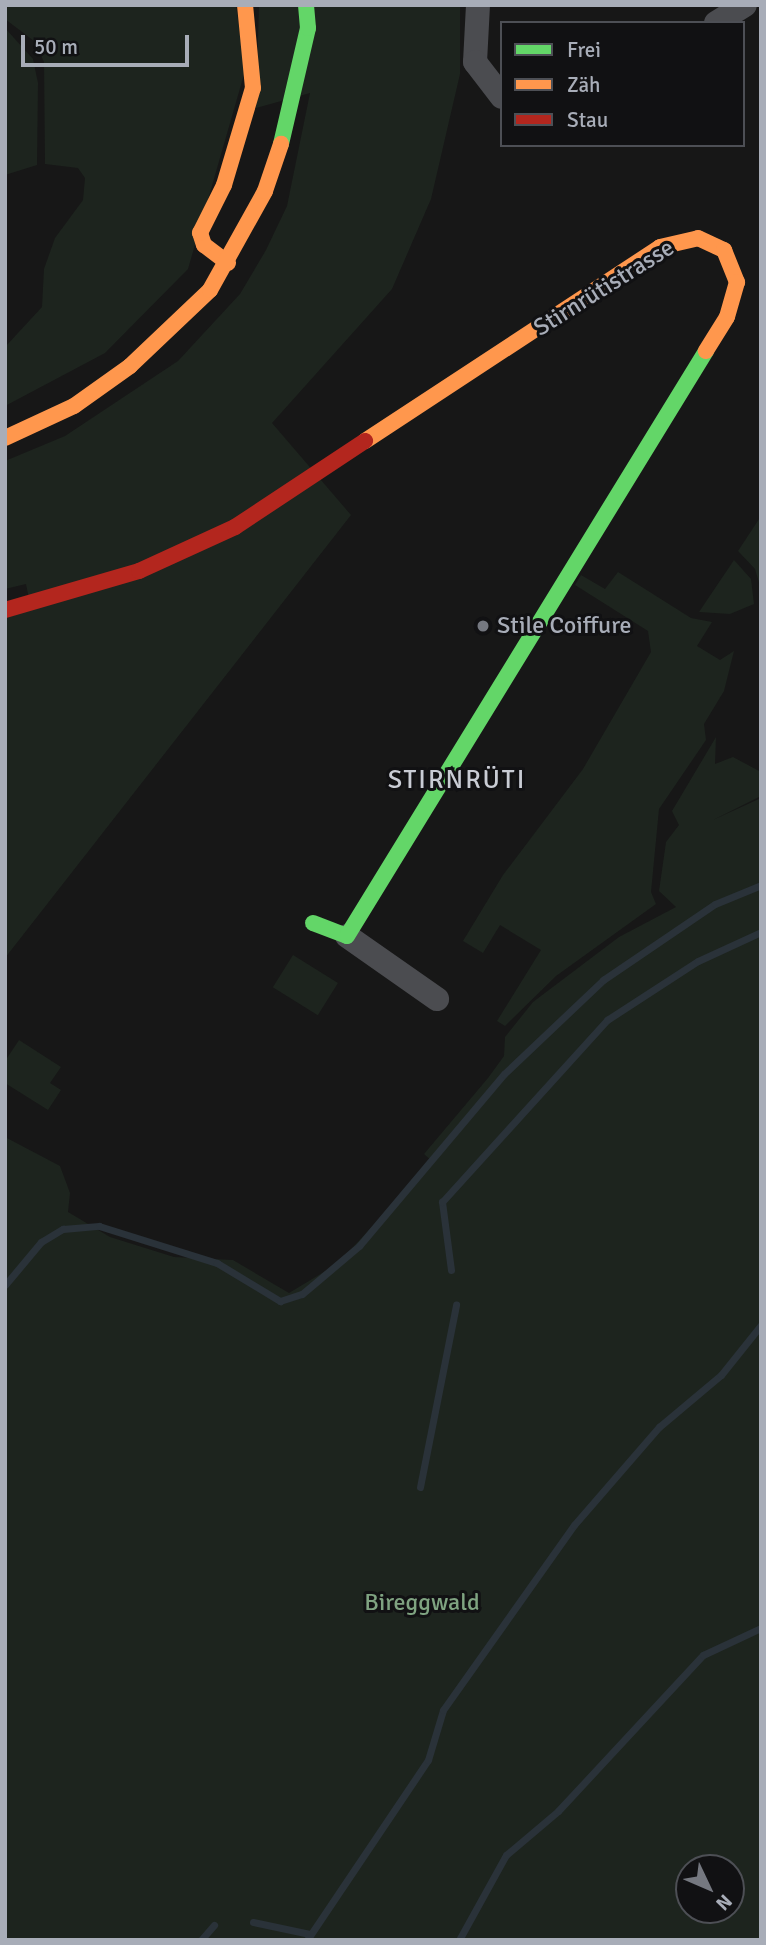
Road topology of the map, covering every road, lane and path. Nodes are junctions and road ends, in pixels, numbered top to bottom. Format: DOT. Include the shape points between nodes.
graph roads {
  1 [pos="245,5"];
  2 [pos="306,5"];
  3 [pos="478,5"];
  4 [pos="745,5"];
  5 [pos="719,21"];
  6 [pos="500,94"];
  7 [pos="228,263"];
  8 [pos="5,438"];
  9 [pos="5,610"];
  10 [pos="313,923"];
  11 [pos="348,936"];
  12 [pos="437,999"];
  1 -- 7 [label="street" via="253,88 224,185 200,233 204,245"];
  2 -- 7 [label="street" via="308,28 284,136"];
  3 -- 6 [label="street" via="475,62"];
  4 -- 5 [label="street"];
  7 -- 8 [label="street" via="176,326 130,366 74,406"];
  9 -- 11 [label="street, Stirnrütistrasse" via="139,571 235,527 660,247 698,238 724,250 737,282 727,317"];
  10 -- 11 [label="street"];
  11 -- 12 [label="street"];
}
